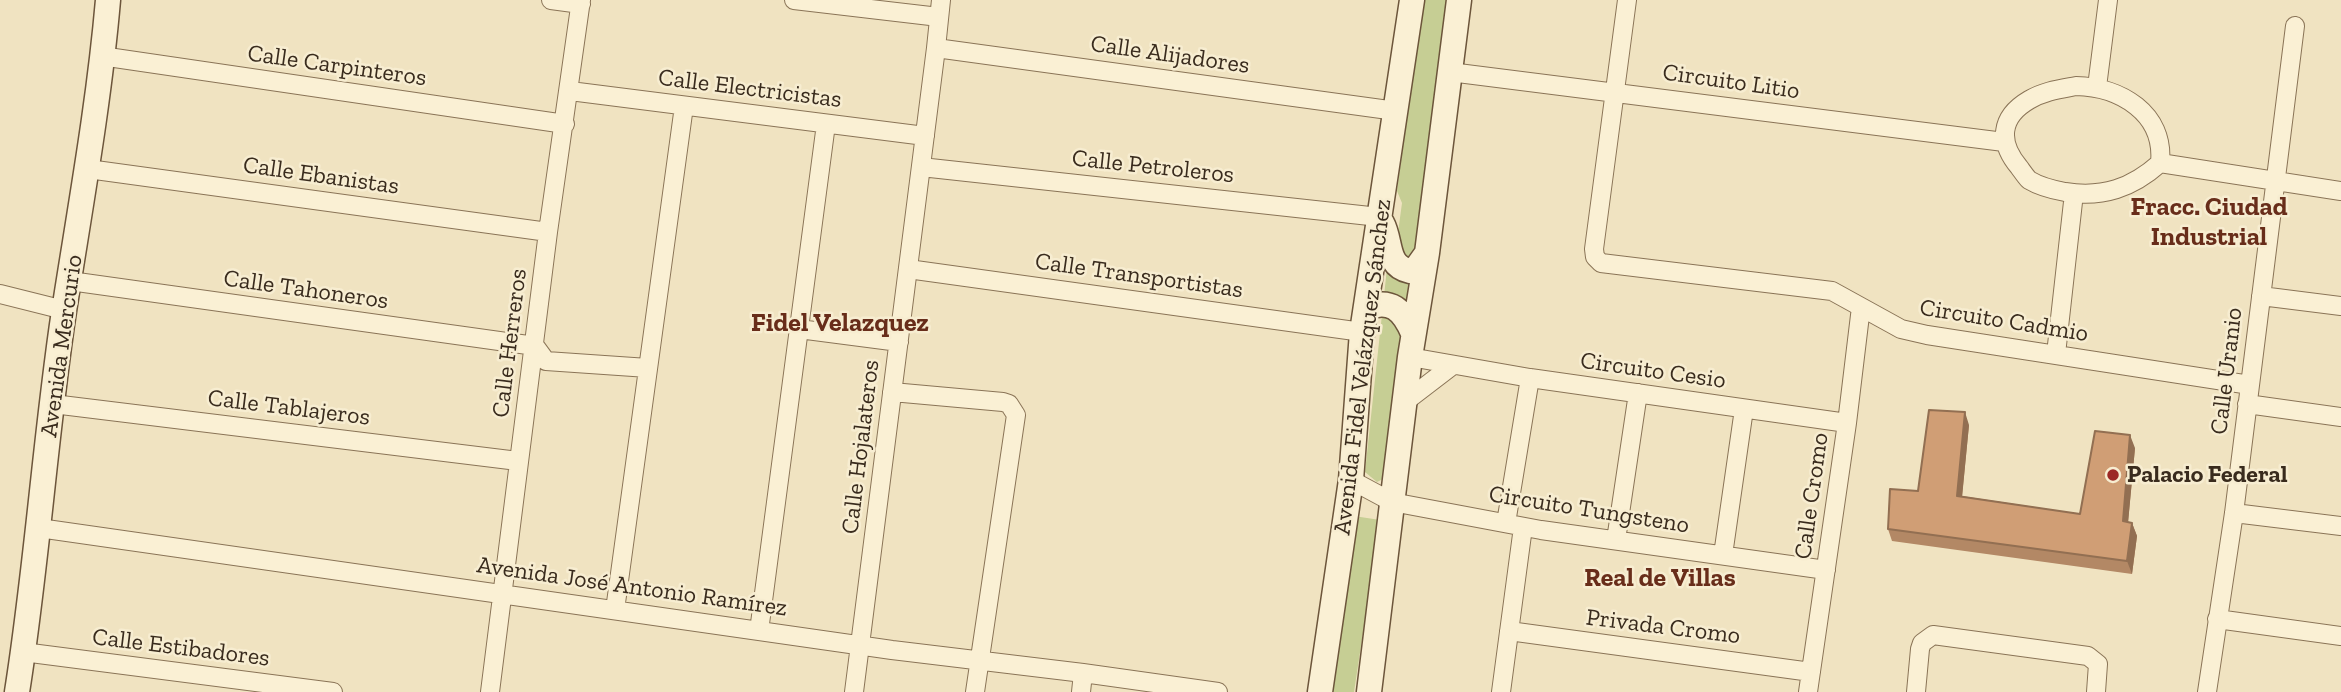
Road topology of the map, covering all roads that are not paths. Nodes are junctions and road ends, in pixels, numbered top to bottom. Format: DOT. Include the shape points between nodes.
graph roads {
  1 [pos="108,0"];
  2 [pos="551,0"];
  3 [pos="794,0"];
  4 [pos="1412,0"];
  5 [pos="1459,0"];
  6 [pos="1627,0"];
  7 [pos="2108,0"];
  8 [pos="581,2"];
  9 [pos="940,8"];
  10 [pos="2295,26"];
  11 [pos="936,48"];
  12 [pos="102,56"];
  13 [pos="1450,72"];
  14 [pos="2097,87"];
  15 [pos="1616,91"];
  16 [pos="570,92"];
  17 [pos="684,106"];
  18 [pos="1396,111"];
  19 [pos="565,124"];
  20 [pos="826,124"];
  21 [pos="925,136"];
  22 [pos="2004,142"];
  23 [pos="2160,163"];
  24 [pos="921,167"];
  25 [pos="88,169"];
  26 [pos="2276,181"];
  27 [pos="2341,191"];
  28 [pos="2074,193"];
  29 [pos="1379,217"];
  30 [pos="548,232"];
  31 [pos="1427,253"];
  32 [pos="908,270"];
  33 [pos="70,281"];
  34 [pos="0,294"];
  35 [pos="2261,296"];
  36 [pos="2341,306"];
  37 [pos="1861,307"];
  38 [pos="1366,308"];
  39 [pos="64,310"];
  40 [pos="799,329"];
  41 [pos="1362,332"];
  42 [pos="899,342"];
  43 [pos="1412,345"];
  44 [pos="535,346"];
  45 [pos="2056,354"];
  46 [pos="1453,365"];
  47 [pos="648,369"];
  48 [pos="1531,378"];
  49 [pos="2250,385"];
  50 [pos="892,392"];
  51 [pos="1637,393"];
  52 [pos="1406,401"];
  53 [pos="53,404"];
  54 [pos="2247,404"];
  55 [pos="1744,409"];
  56 [pos="2341,417"];
  57 [pos="1847,423"];
  58 [pos="519,461"];
  59 [pos="1351,480"];
  60 [pos="1392,502"];
  61 [pos="2234,513"];
  62 [pos="1514,525"];
  63 [pos="2341,526"];
  64 [pos="39,528"];
  65 [pos="1616,540"];
  66 [pos="1723,555"];
  67 [pos="1826,570"];
  68 [pos="503,593"];
  69 [pos="615,610"];
  70 [pos="2217,619"];
  71 [pos="759,631"];
  72 [pos="1509,631"];
  73 [pos="2341,636"];
  74 [pos="860,645"];
  75 [pos="23,652"];
  76 [pos="980,660"];
  77 [pos="1811,671"];
  78 [pos="1083,673"];
  79 [pos="1194,690"];
  80 [pos="17,692"];
  81 [pos="333,692"];
  82 [pos="489,692"];
  83 [pos="854,692"];
  84 [pos="975,692"];
  85 [pos="1081,692"];
  86 [pos="1218,692"];
  87 [pos="1320,692"];
  88 [pos="1368,692"];
  89 [pos="1501,692"];
  90 [pos="1808,692"];
  91 [pos="1916,692"];
  92 [pos="2096,692"];
  93 [pos="2207,692"];
  1 -- 12 [label="main road, Avenida Mercurio"];
  2 -- 8 [label="street"];
  3 -- 9 [label="street"];
  4 -- 18 [label="main road, Avenida Fidel Velázquez Sánchez"];
  5 -- 13 [label="main road, Avenida Fidel Velázquez Sánchez"];
  6 -- 15 [label="street"];
  7 -- 14 [label="street"];
  8 -- 16 [label="street, Calle Herreros"];
  9 -- 11 [label="street, Calle Hojalateros"];
  10 -- 26 [label="street, Calle Uranio"];
  11 -- 18 [label="street, Calle Alijadores"];
  11 -- 21 [label="street, Calle Hojalateros"];
  12 -- 19 [label="street, Calle Carpinteros"];
  12 -- 25 [label="main road, Avenida Mercurio"];
  13 -- 15 [label="street, Circuito Litio"];
  13 -- 31 [label="main road, Avenida Fidel Velázquez Sánchez"];
  14 -- 22 [label="street" via="2049,91 2029,100 2009,118"];
  14 -- 23 [label="street" via="2130,101 2148,117 2157,134"];
  15 -- 22 [label="street, Circuito Litio"];
  15 -- 37 [label="street, Circuito Cadmio" via="1594,249 1601,263 1832,291"];
  16 -- 17 [label="street, Calle Electricistas"];
  16 -- 19 [label="street, Calle Herreros"];
  17 -- 20 [label="street, Calle Electricistas"];
  17 -- 47 [label="street"];
  18 -- 29 [label="main road, Avenida Fidel Velázquez Sánchez"];
  19 -- 30 [label="street, Calle Herreros"];
  20 -- 21 [label="street, Calle Electricistas"];
  20 -- 40 [label="street"];
  21 -- 24 [label="street, Calle Hojalateros"];
  22 -- 28 [label="street" via="2029,180"];
  23 -- 26 [label="street"];
  23 -- 28 [label="street" via="2121,188 2089,195"];
  24 -- 29 [label="street, Calle Petroleros"];
  24 -- 32 [label="street, Calle Hojalateros"];
  25 -- 30 [label="street, Calle Ebanistas"];
  25 -- 33 [label="main road, Avenida Mercurio"];
  26 -- 27 [label="street"];
  26 -- 35 [label="street, Calle Uranio"];
  28 -- 45 [label="street"];
  29 -- 31 [label="main road" via="1396,265 1410,271"];
  29 -- 38 [label="main road, Avenida Fidel Velázquez Sánchez"];
  30 -- 44 [label="street, Calle Herreros"];
  31 -- 43 [label="main road, Avenida Fidel Velázquez Sánchez"];
  32 -- 41 [label="street, Calle Transportistas"];
  32 -- 42 [label="street, Calle Hojalateros"];
  33 -- 39 [label="main road, Avenida Mercurio"];
  33 -- 44 [label="street, Calle Tahoneros"];
  34 -- 39 [label="street"];
  35 -- 36 [label="street"];
  35 -- 49 [label="street, Calle Uranio"];
  37 -- 45 [label="street, Circuito Cadmio" via="1901,329"];
  37 -- 57 [label="street, Calle Cromo"];
  38 -- 41 [label="main road, Avenida Fidel Velázquez Sánchez"];
  38 -- 43 [label="main road" via="1380,303 1394,307 1407,318"];
  39 -- 53 [label="main road, Avenida Mercurio"];
  40 -- 42 [label="street"];
  40 -- 71 [label="street"];
  41 -- 59 [label="main road, Avenida Fidel Velázquez Sánchez"];
  42 -- 50 [label="street, Calle Hojalateros"];
  43 -- 46 [label="street, Circuito Cesio"];
  43 -- 52 [label="main road, Avenida Fidel Velázquez Sánchez"];
  44 -- 47 [label="street" via="546,361"];
  44 -- 58 [label="street, Calle Herreros"];
  45 -- 49 [label="street, Circuito Cadmio"];
  46 -- 48 [label="street, Circuito Cesio"];
  46 -- 52 [label="street"];
  47 -- 69 [label="street"];
  48 -- 51 [label="street, Circuito Cesio"];
  48 -- 62 [label="street"];
  49 -- 54 [label="street, Calle Uranio"];
  50 -- 74 [label="street, Calle Hojalateros"];
  50 -- 76 [label="street" via="1003,402 1013,409 1017,422"];
  51 -- 55 [label="street, Circuito Cesio"];
  51 -- 65 [label="street"];
  52 -- 60 [label="main road, Avenida Fidel Velázquez Sánchez"];
  53 -- 58 [label="street, Calle Tablajeros"];
  53 -- 64 [label="main road, Avenida Mercurio"];
  54 -- 56 [label="street"];
  54 -- 61 [label="street, Calle Uranio"];
  55 -- 57 [label="street, Circuito Cesio"];
  55 -- 66 [label="street"];
  57 -- 67 [label="street, Calle Cromo"];
  58 -- 68 [label="street, Calle Herreros"];
  59 -- 60 [label="street, Circuito Tungsteno"];
  59 -- 87 [label="main road, Avenida Fidel Velázquez Sánchez"];
  60 -- 62 [label="street, Circuito Tungsteno"];
  60 -- 88 [label="main road, Avenida Fidel Velázquez Sánchez"];
  61 -- 63 [label="street"];
  61 -- 70 [label="street, Calle Uranio"];
  62 -- 65 [label="street, Circuito Tungsteno"];
  62 -- 72 [label="street"];
  64 -- 68 [label="street, Avenida José Antonio Ramírez"];
  64 -- 75 [label="main road, Avenida Mercurio"];
  65 -- 66 [label="street, Circuito Tungsteno"];
  66 -- 67 [label="street, Circuito Tungsteno"];
  67 -- 77 [label="street, Calle Cromo"];
  68 -- 69 [label="street, Avenida José Antonio Ramírez"];
  68 -- 82 [label="street, Calle Herreros"];
  69 -- 71 [label="street, Avenida José Antonio Ramírez"];
  70 -- 73 [label="street"];
  70 -- 93 [label="street, Calle Uranio"];
  71 -- 74 [label="street, Avenida José Antonio Ramírez"];
  72 -- 77 [label="street, Privada Cromo"];
  72 -- 89 [label="street"];
  74 -- 76 [label="street, Avenida José Antonio Ramírez"];
  74 -- 83 [label="street, Calle Hojalateros"];
  75 -- 80 [label="main road, Avenida Mercurio"];
  75 -- 81 [label="street, Calle Estibadores"];
  76 -- 78 [label="street, Avenida José Antonio Ramírez"];
  76 -- 84 [label="street"];
  77 -- 90 [label="street, Calle Cromo"];
  78 -- 79 [label="street, Avenida José Antonio Ramírez"];
  78 -- 85 [label="street"];
  79 -- 86 [label="street, Avenida José Antonio Ramírez"];
  91 -- 92 [label="street" via="1920,649 1933,635 2088,656 2098,664"];
}
